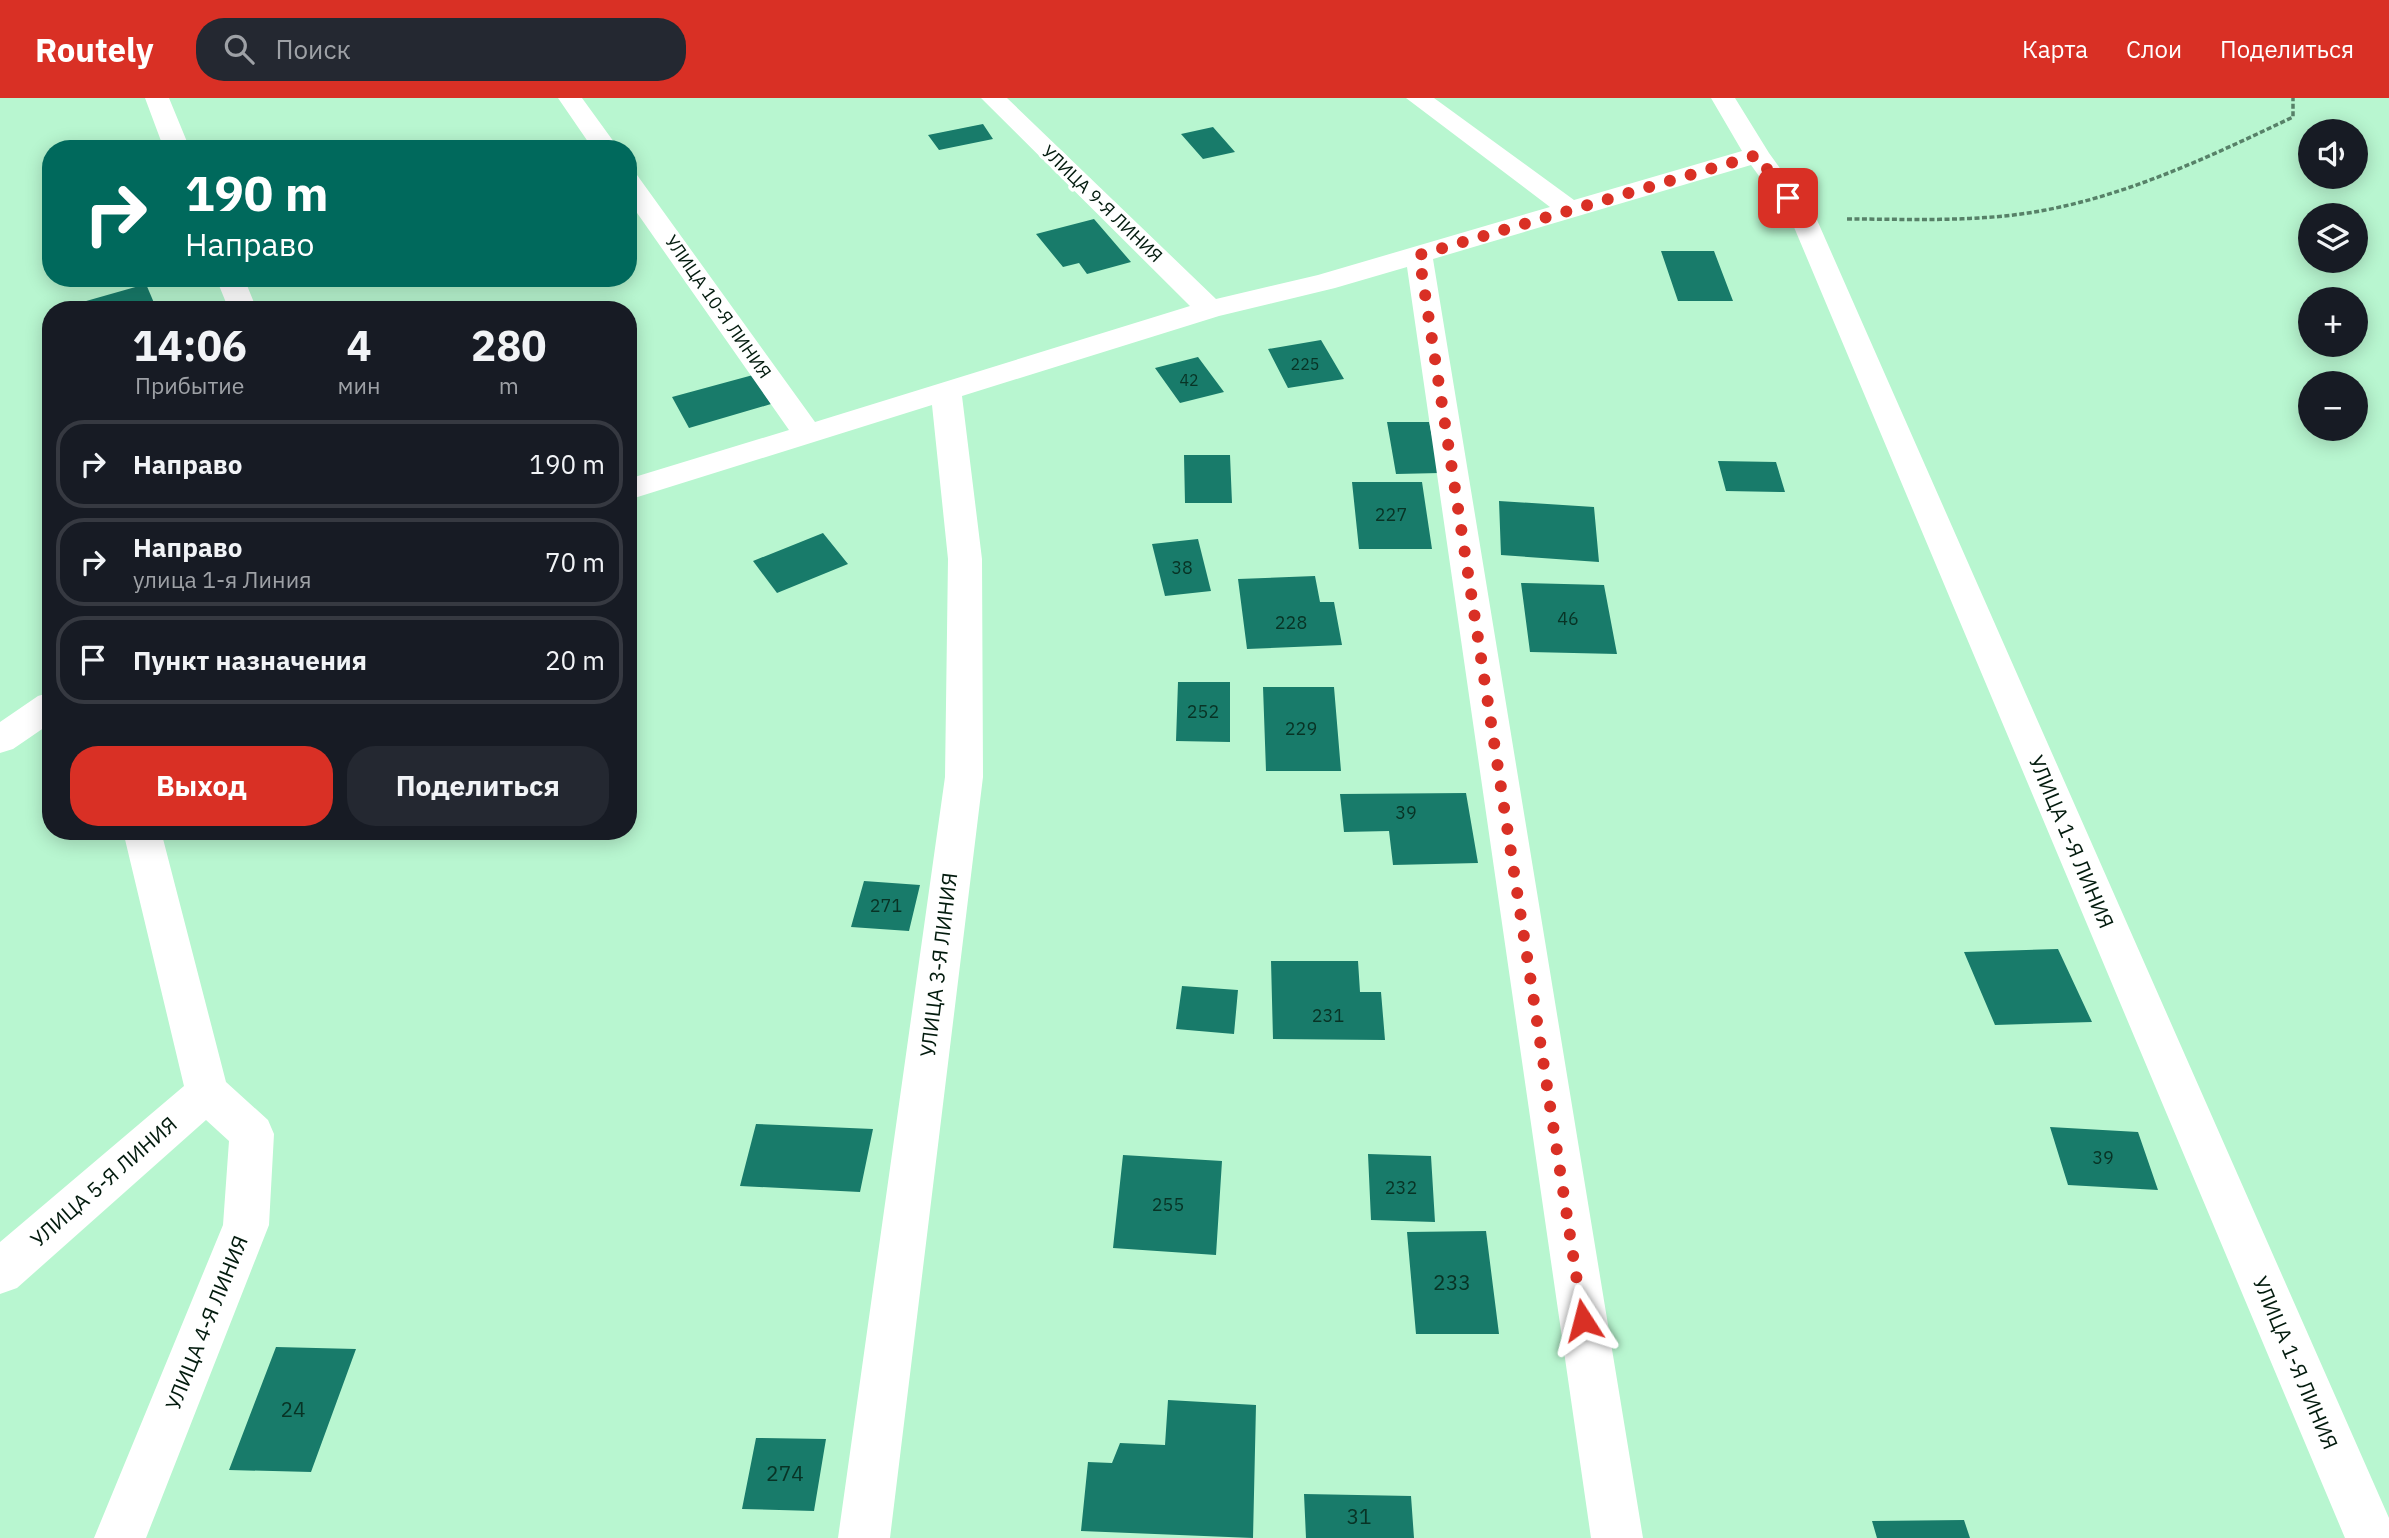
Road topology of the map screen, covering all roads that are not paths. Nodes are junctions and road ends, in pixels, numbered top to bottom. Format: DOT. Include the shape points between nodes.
graph roads {
  1 [pos="157,98"];
  2 [pos="570,98"];
  3 [pos="993,98"];
  4 [pos="1418,98"];
  5 [pos="1723,98"];
  6 [pos="173,140"];
  7 [pos="600,140"];
  8 [pos="1757,155"];
  9 [pos="637,194"];
  10 [pos="1569,209"];
  11 [pos="1419,255"];
  12 [pos="1210,309"];
  13 [pos="946,390"];
  14 [pos="807,433"];
  15 [pos="637,487"];
  16 [pos="42,711"];
  17 [pos="0,740"];
  18 [pos="144,840"];
  19 [pos="207,1092"];
  20 [pos="0,1272"];
  21 [pos="120,1538"];
  22 [pos="864,1538"];
  23 [pos="1617,1538"];
  24 [pos="2371,1538"];
  1 -- 6 [label="street"];
  2 -- 7 [label="street"];
  3 -- 12 [label="street, УЛИЦА 9-Я ЛИНИЯ"];
  4 -- 10 [label="street"];
  5 -- 8 [label="street, УЛИЦА 1-Я ЛИНИЯ"];
  8 -- 10 [label="street"];
  8 -- 24 [label="street, УЛИЦА 1-Я ЛИНИЯ" via="1804,220"];
  9 -- 14 [label="street, УЛИЦА 10-Я ЛИНИЯ"];
  10 -- 11 [label="street"];
  11 -- 12 [label="street"];
  11 -- 23 [label="street"];
  12 -- 13 [label="street"];
  13 -- 14 [label="street"];
  13 -- 22 [label="street, УЛИЦА 3-Я ЛИНИЯ" via="965,559 964,778"];
  14 -- 15 [label="street"];
  16 -- 17 [label="street"];
  18 -- 19 [label="street"];
  19 -- 20 [label="street, УЛИЦА 5-Я ЛИНИЯ"];
  19 -- 21 [label="street, УЛИЦА 4-Я ЛИНИЯ" via="252,1134 246,1225"];
}
